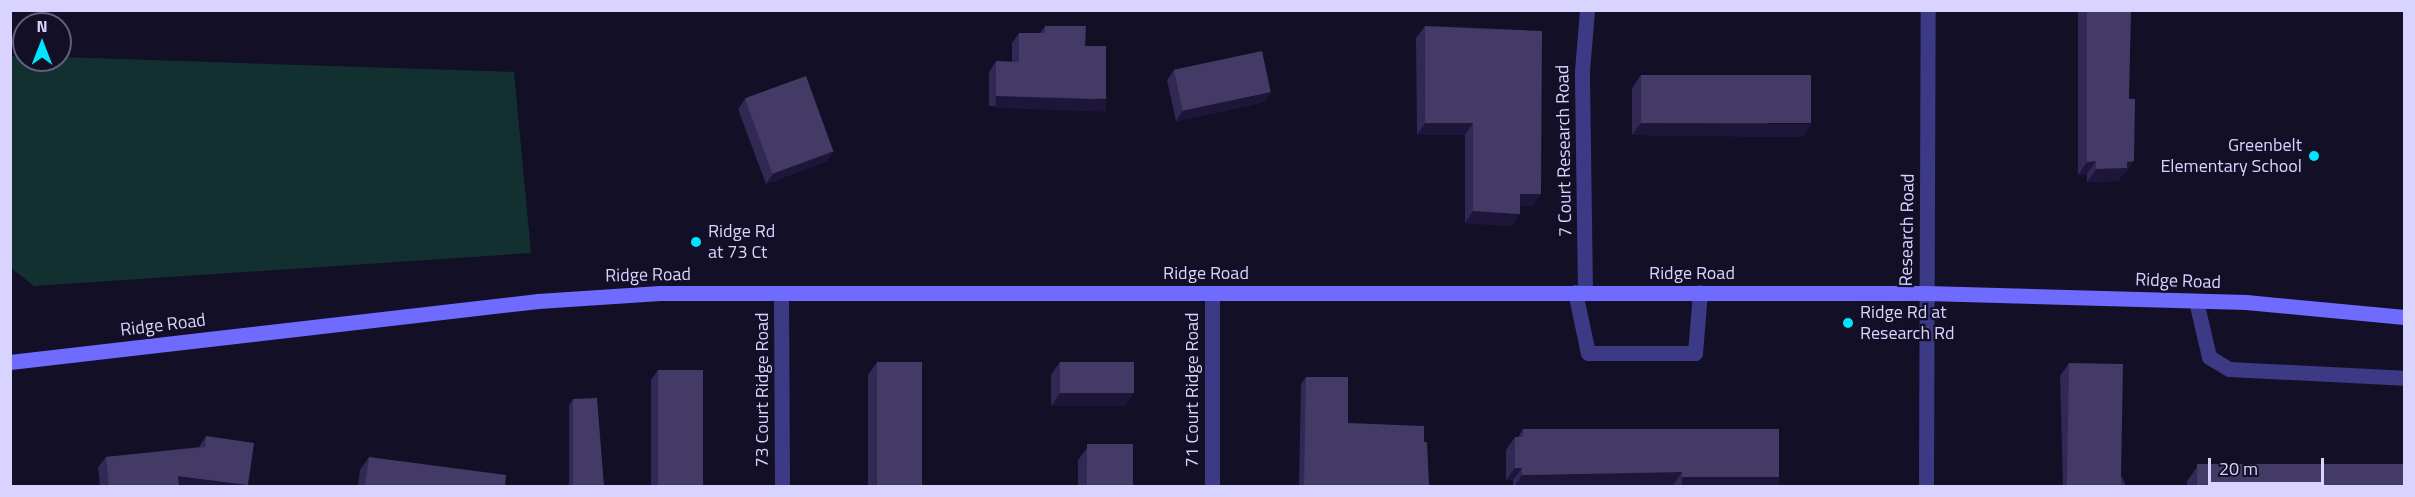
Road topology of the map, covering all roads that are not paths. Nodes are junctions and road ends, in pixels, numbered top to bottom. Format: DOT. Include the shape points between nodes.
graph roads {
  1 [pos="1587,10"];
  2 [pos="1928,10"];
  3 [pos="1580,292"];
  4 [pos="1700,292"];
  5 [pos="1212,293"];
  6 [pos="1926,293"];
  7 [pos="781,294"];
  8 [pos="2196,301"];
  9 [pos="2404,317"];
  10 [pos="10,362"];
  11 [pos="2404,378"];
  12 [pos="782,486"];
  13 [pos="1212,486"];
  14 [pos="1926,486"];
  1 -- 3 [label="street, 7 Court Research Road" via="1582,71"];
  2 -- 6 [label="street, Research Road"];
  3 -- 4 [label="street, Ridge Road"];
  3 -- 4 [label="street, 7 Court Research Road" via="1588,353 1695,353"];
  3 -- 5 [label="street, Ridge Road"];
  4 -- 6 [label="street, Ridge Road"];
  5 -- 7 [label="street, Ridge Road"];
  5 -- 13 [label="street, 71 Court Ridge Road"];
  6 -- 8 [label="street, Ridge Road"];
  6 -- 14 [label="street, Research Road"];
  7 -- 10 [label="street, Ridge Road" via="598,295"];
  7 -- 12 [label="street, 73 Court Ridge Road"];
  8 -- 9 [label="street, Ridge Road"];
  8 -- 11 [label="street" via="2209,357 2229,369"];
}
